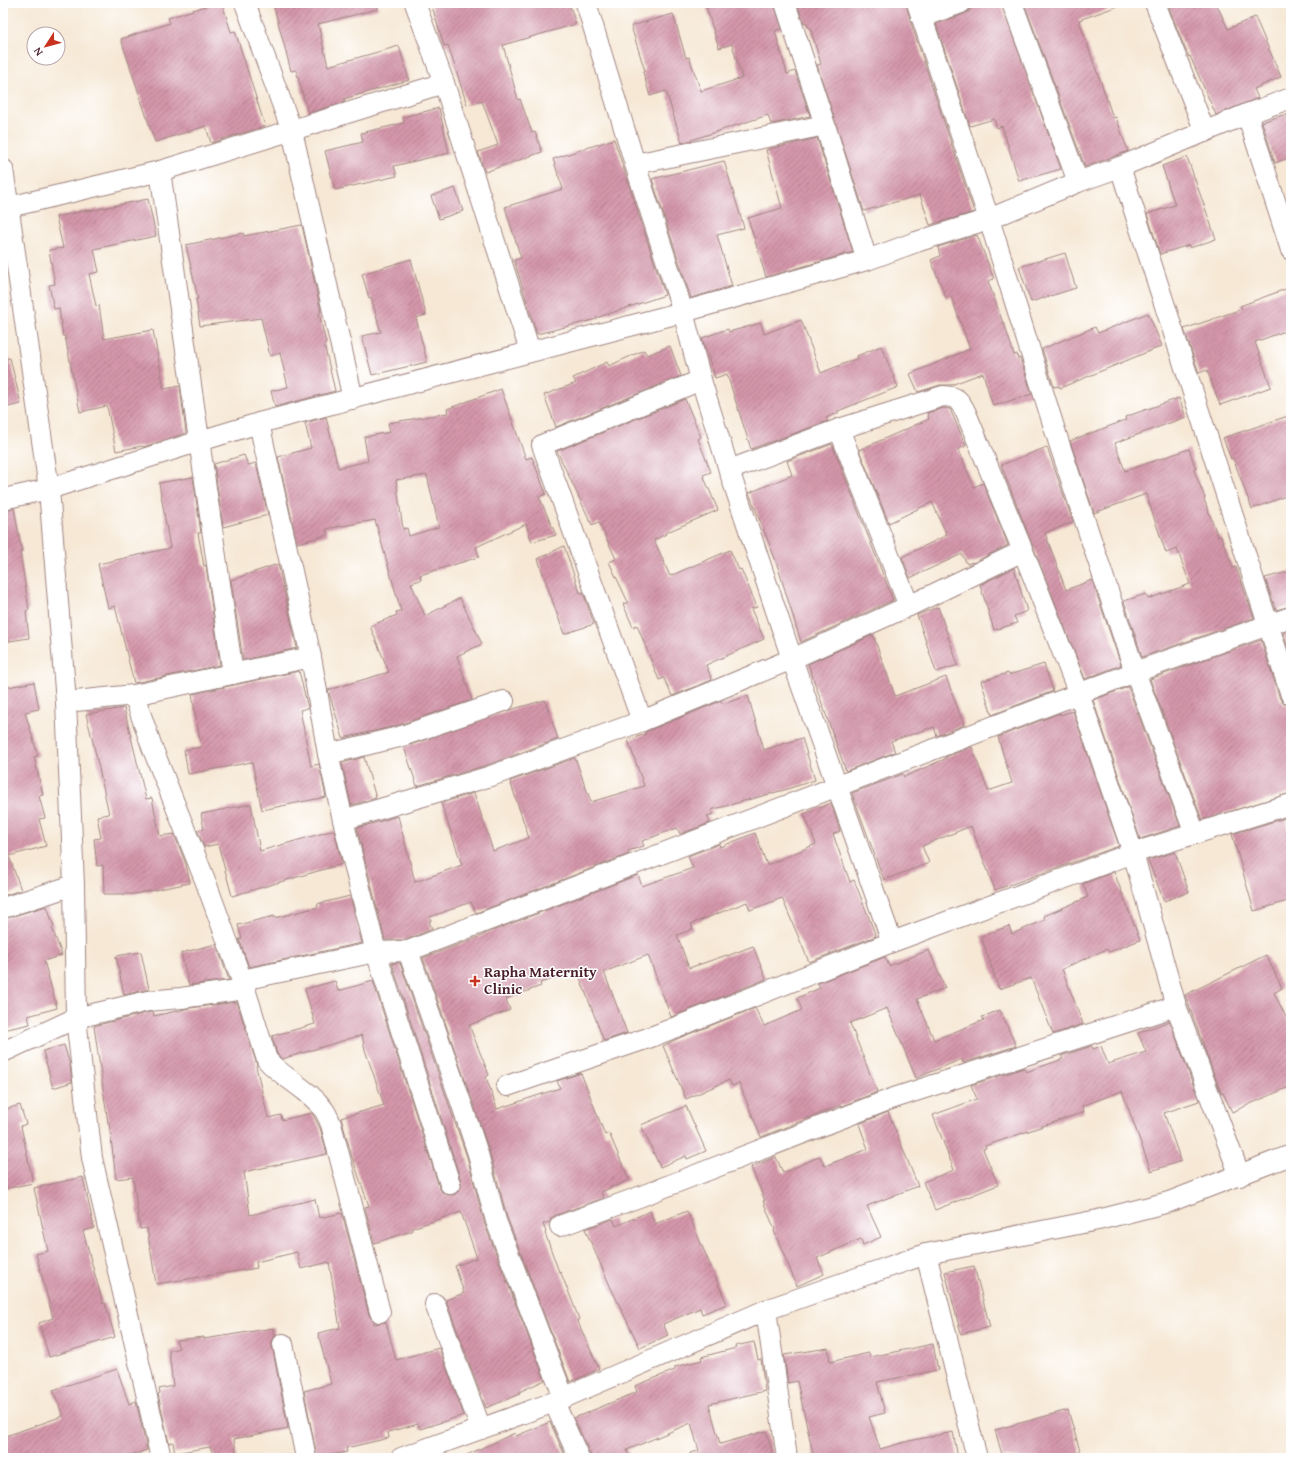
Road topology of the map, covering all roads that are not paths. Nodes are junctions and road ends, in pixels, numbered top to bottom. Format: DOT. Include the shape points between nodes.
graph roads {
  1 [pos="245,3"];
  2 [pos="415,3"];
  3 [pos="586,3"];
  4 [pos="785,3"];
  5 [pos="961,3"];
  6 [pos="1012,3"];
  7 [pos="1156,3"];
  8 [pos="919,10"];
  9 [pos="444,83"];
  10 [pos="1291,98"];
  11 [pos="1247,114"];
  12 [pos="825,125"];
  13 [pos="292,131"];
  14 [pos="1206,132"];
  15 [pos="635,164"];
  16 [pos="1120,167"];
  17 [pos="3,169"];
  18 [pos="160,171"];
  19 [pos="1078,182"];
  20 [pos="9,207"];
  21 [pos="989,219"];
  22 [pos="1291,250"];
  23 [pos="867,260"];
  24 [pos="683,312"];
  25 [pos="530,352"];
  26 [pos="701,380"];
  27 [pos="353,399"];
  28 [pos="259,423"];
  29 [pos="839,429"];
  30 [pos="200,441"];
  31 [pos="729,470"];
  32 [pos="49,489"];
  33 [pos="3,499"];
  34 [pos="1023,550"];
  35 [pos="909,606"];
  36 [pos="1291,617"];
  37 [pos="1269,625"];
  38 [pos="311,657"];
  39 [pos="792,659"];
  40 [pos="1135,672"];
  41 [pos="233,674"];
  42 [pos="1079,694"];
  43 [pos="134,695"];
  44 [pos="1291,695"];
  45 [pos="504,701"];
  46 [pos="66,702"];
  47 [pos="642,721"];
  48 [pos="328,754"];
  49 [pos="837,785"];
  50 [pos="1291,804"];
  51 [pos="343,820"];
  52 [pos="1195,834"];
  53 [pos="1133,853"];
  54 [pos="74,885"];
  55 [pos="3,908"];
  56 [pos="892,942"];
  57 [pos="408,951"];
  58 [pos="376,952"];
  59 [pos="243,985"];
  60 [pos="1176,1006"];
  61 [pos="76,1018"];
  62 [pos="3,1052"];
  63 [pos="507,1086"];
  64 [pos="1291,1155"];
  65 [pos="1240,1176"];
  66 [pos="450,1184"];
  67 [pos="560,1226"];
  68 [pos="926,1254"];
  69 [pos="435,1304"];
  70 [pos="766,1310"];
  71 [pos="380,1312"];
  72 [pos="283,1344"];
  73 [pos="559,1400"];
  74 [pos="481,1428"];
  75 [pos="161,1458"];
  76 [pos="306,1458"];
  77 [pos="401,1458"];
  78 [pos="579,1458"];
  79 [pos="787,1458"];
  80 [pos="976,1458"];
  1 -- 13 [label="street"];
  2 -- 9 [label="street"];
  3 -- 15 [label="street"];
  4 -- 12 [label="street"];
  5 -- 8 [label="street"];
  6 -- 19 [label="street"];
  7 -- 14 [label="street"];
  8 -- 21 [label="street"];
  9 -- 13 [label="street"];
  9 -- 25 [label="street"];
  10 -- 11 [label="street"];
  11 -- 14 [label="street"];
  11 -- 22 [label="street"];
  12 -- 15 [label="street"];
  12 -- 23 [label="street"];
  13 -- 18 [label="street"];
  13 -- 27 [label="street"];
  14 -- 16 [label="street"];
  15 -- 24 [label="street"];
  16 -- 19 [label="street"];
  16 -- 37 [label="street"];
  17 -- 20 [label="street"];
  18 -- 20 [label="street"];
  18 -- 30 [label="street"];
  19 -- 21 [label="street"];
  20 -- 32 [label="street"];
  21 -- 23 [label="street"];
  21 -- 40 [label="street" via="1059,443"];
  23 -- 24 [label="street"];
  24 -- 25 [label="street"];
  24 -- 26 [label="street"];
  25 -- 27 [label="street"];
  26 -- 31 [label="street"];
  26 -- 47 [label="street" via="542,445"];
  27 -- 28 [label="street"];
  28 -- 30 [label="street"];
  28 -- 38 [label="street"];
  29 -- 31 [label="street"];
  29 -- 34 [label="street" via="943,396 952,396 960,402 966,413"];
  29 -- 35 [label="street"];
  30 -- 32 [label="street"];
  30 -- 41 [label="street"];
  31 -- 39 [label="street"];
  32 -- 33 [label="street"];
  32 -- 46 [label="street"];
  34 -- 35 [label="street"];
  34 -- 42 [label="street"];
  35 -- 39 [label="street"];
  36 -- 37 [label="street"];
  37 -- 40 [label="street"];
  37 -- 44 [label="street"];
  38 -- 41 [label="street"];
  38 -- 48 [label="street"];
  39 -- 47 [label="street"];
  39 -- 49 [label="street"];
  40 -- 42 [label="street"];
  40 -- 52 [label="street"];
  41 -- 43 [label="street"];
  42 -- 49 [label="street"];
  42 -- 53 [label="street"];
  43 -- 46 [label="street"];
  43 -- 59 [label="street"];
  45 -- 48 [label="street" via="399,737"];
  46 -- 54 [label="street"];
  47 -- 51 [label="street" via="491,776"];
  48 -- 51 [label="street"];
  49 -- 56 [label="street"];
  49 -- 57 [label="street"];
  50 -- 52 [label="street"];
  51 -- 58 [label="street"];
  52 -- 53 [label="street"];
  53 -- 56 [label="street"];
  53 -- 60 [label="street"];
  54 -- 55 [label="street"];
  54 -- 61 [label="street"];
  56 -- 63 [label="street" via="651,1037"];
  57 -- 58 [label="street"];
  57 -- 73 [label="street" via="463,1108 496,1221"];
  58 -- 59 [label="street"];
  58 -- 66 [label="street"];
  59 -- 61 [label="street" via="181,998 148,1001"];
  59 -- 71 [label="street" via="267,1060 313,1098 324,1110 331,1124"];
  60 -- 65 [label="street"];
  60 -- 67 [label="street" via="891,1099"];
  61 -- 62 [label="street"];
  61 -- 75 [label="street" via="92,1158"];
  64 -- 65 [label="street"];
  65 -- 68 [label="street" via="1169,1202 1098,1220"];
  68 -- 70 [label="street"];
  68 -- 80 [label="street"];
  69 -- 74 [label="street"];
  70 -- 73 [label="street"];
  70 -- 79 [label="street"];
  72 -- 76 [label="street"];
  73 -- 74 [label="street"];
  73 -- 78 [label="street"];
  74 -- 77 [label="street"];
}
